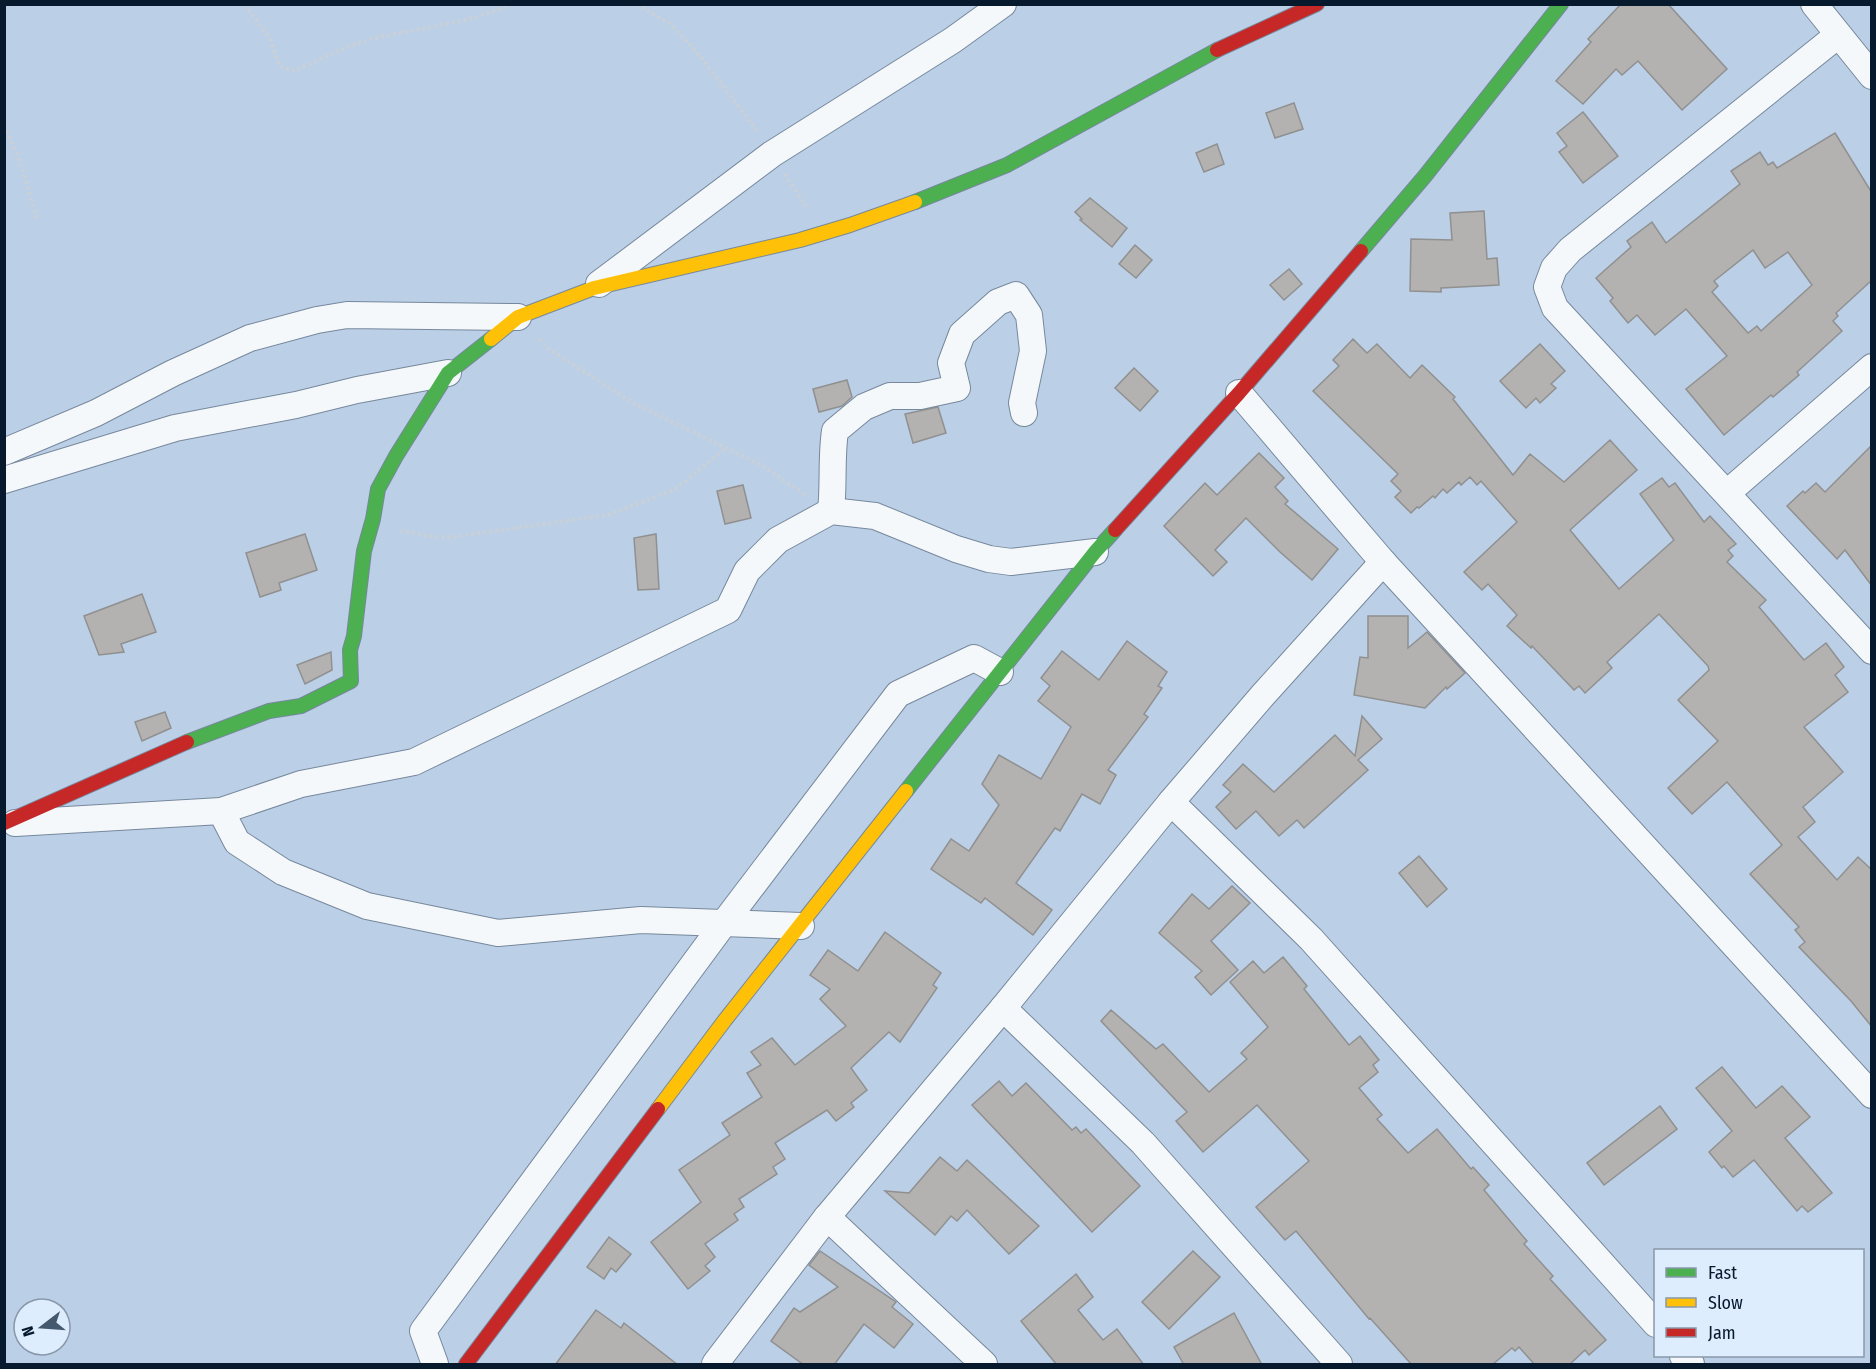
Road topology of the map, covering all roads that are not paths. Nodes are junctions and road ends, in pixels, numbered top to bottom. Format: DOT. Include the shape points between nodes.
graph roads {
  1 [pos="1003,4"];
  2 [pos="1317,4"];
  3 [pos="1561,4"];
  4 [pos="1814,4"];
  5 [pos="1838,35"];
  6 [pos="1872,75"];
  7 [pos="594,288"];
  8 [pos="518,316"];
  9 [pos="1872,367"];
  10 [pos="448,373"];
  11 [pos="1239,393"];
  12 [pos="1024,413"];
  13 [pos="4,452"];
  14 [pos="4,480"];
  15 [pos="1727,493"];
  16 [pos="826,513"];
  17 [pos="1095,552"];
  18 [pos="1383,562"];
  19 [pos="1872,651"];
  20 [pos="1000,672"];
  21 [pos="1171,802"];
  22 [pos="221,811"];
  23 [pos="5,823"];
  24 [pos="724,923"];
  25 [pos="801,926"];
  26 [pos="1004,1008"];
  27 [pos="1872,1095"];
  28 [pos="827,1217"];
  29 [pos="1654,1322"];
  30 [pos="435,1365"];
  31 [pos="466,1365"];
  32 [pos="715,1365"];
  33 [pos="984,1365"];
  34 [pos="1339,1365"];
  1 -- 7 [label="street" via="772,154"];
  2 -- 7 [label="street" via="1208,54 1008,165 955,187 800,240"];
  3 -- 11 [label="street" via="1425,176"];
  4 -- 5 [label="street"];
  5 -- 6 [label="street"];
  5 -- 15 [label="street" via="1570,250 1554,268 1547,287 1555,308"];
  7 -- 8 [label="street"];
  8 -- 10 [label="street"];
  8 -- 13 [label="street" via="347,315 317,320 249,339 96,413"];
  9 -- 15 [label="street"];
  10 -- 14 [label="street" via="175,428"];
  10 -- 23 [label="street" via="378,489 364,551 350,650 351,681 301,706 269,711 195,738"];
  11 -- 17 [label="street"];
  11 -- 18 [label="street"];
  12 -- 16 [label="street" via="1022,403 1033,351 1029,315 1016,295 998,302 962,334 951,363 957,388 920,396 890,396 864,407 835,431 833,490"];
  15 -- 19 [label="street"];
  16 -- 17 [label="street" via="875,516 989,559 1011,562"];
  16 -- 22 [label="street" via="778,540 747,570 728,610 414,762 301,784"];
  17 -- 20 [label="street"];
  18 -- 21 [label="street"];
  18 -- 27 [label="street"];
  20 -- 24 [label="street" via="974,658 898,694"];
  20 -- 25 [label="street"];
  21 -- 26 [label="street"];
  21 -- 29 [label="street" via="1311,939"];
  22 -- 23 [label="street"];
  22 -- 24 [label="street" via="237,842 284,873 367,906 498,933 641,920"];
  24 -- 25 [label="street"];
  24 -- 30 [label="street" via="423,1331"];
  25 -- 31 [label="street" via="725,1020"];
  26 -- 28 [label="street"];
  26 -- 34 [label="street" via="1143,1143"];
  28 -- 32 [label="street"];
  28 -- 33 [label="street"];
}
